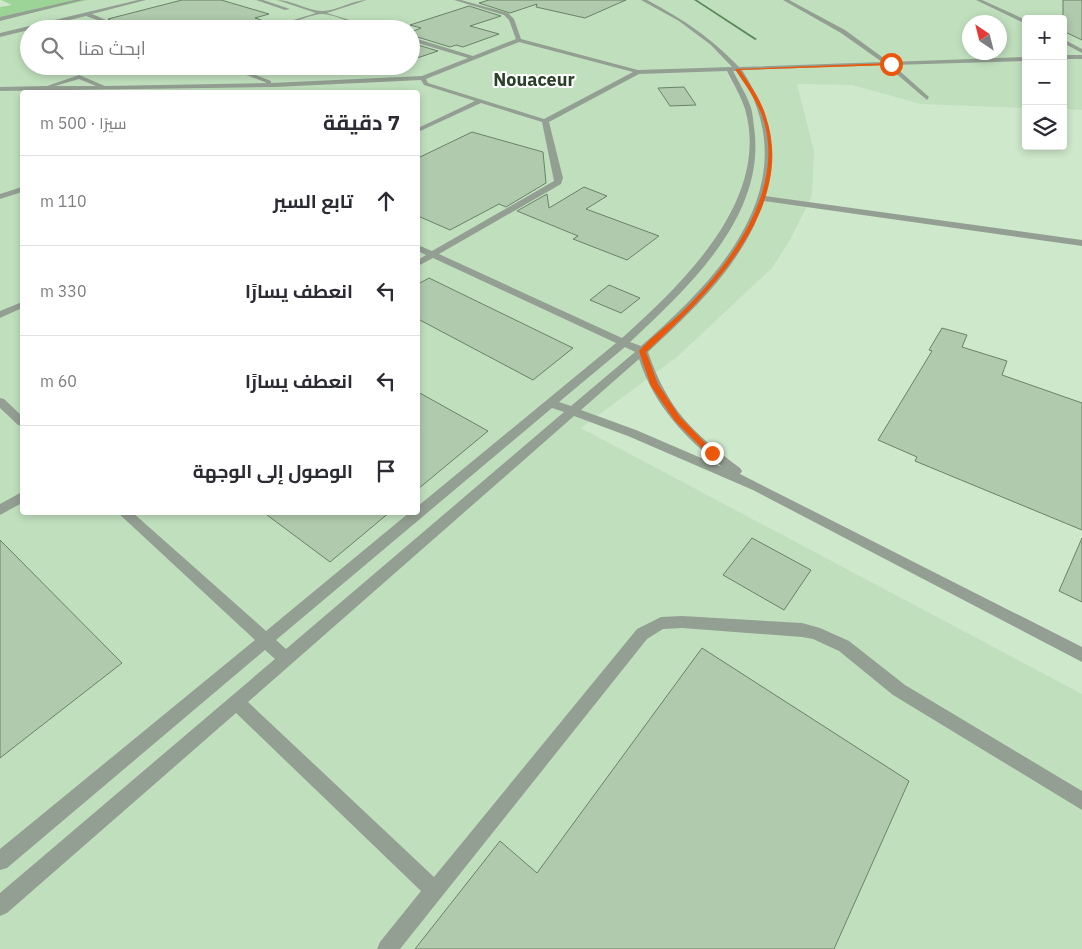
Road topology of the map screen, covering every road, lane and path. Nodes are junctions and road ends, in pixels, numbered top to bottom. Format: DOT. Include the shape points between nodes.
graph roads {
  1 [pos="71,0"];
  2 [pos="81,0"];
  3 [pos="144,0"];
  4 [pos="258,0"];
  5 [pos="279,0"];
  6 [pos="365,0"];
  7 [pos="456,0"];
  8 [pos="635,0"];
  9 [pos="643,0"];
  10 [pos="784,0"];
  11 [pos="978,0"];
  12 [pos="36,4"];
  13 [pos="655,8"];
  14 [pos="28,10"];
  15 [pos="322,13"];
  16 [pos="87,14"];
  17 [pos="311,16"];
  18 [pos="0,17"];
  19 [pos="61,20"];
  20 [pos="103,20"];
  21 [pos="297,20"];
  22 [pos="324,20"];
  23 [pos="346,20"];
  24 [pos="1022,20"];
  25 [pos="20,29"];
  26 [pos="0,34"];
  27 [pos="519,40"];
  28 [pos="420,42"];
  29 [pos="1067,43"];
  30 [pos="420,49"];
  31 [pos="1082,51"];
  32 [pos="1067,57"];
  33 [pos="1082,57"];
  34 [pos="474,58"];
  35 [pos="1022,59"];
  36 [pos="464,62"];
  37 [pos="891,64"];
  38 [pos="733,70"];
  39 [pos="638,72"];
  40 [pos="250,75"];
  41 [pos="425,81"];
  42 [pos="276,85"];
  43 [pos="0,89"];
  44 [pos="20,90"];
  45 [pos="42,90"];
  46 [pos="105,90"];
  47 [pos="135,90"];
  48 [pos="288,90"];
  49 [pos="317,90"];
  50 [pos="0,95"];
  51 [pos="20,95"];
  52 [pos="927,98"];
  53 [pos="481,101"];
  54 [pos="545,121"];
  55 [pos="420,129"];
  56 [pos="20,190"];
  57 [pos="0,197"];
  58 [pos="762,198"];
  59 [pos="1082,243"];
  60 [pos="420,249"];
  61 [pos="432,255"];
  62 [pos="420,262"];
  63 [pos="20,306"];
  64 [pos="0,315"];
  65 [pos="623,343"];
  66 [pos="642,351"];
  67 [pos="0,402"];
  68 [pos="550,403"];
  69 [pos="573,411"];
  70 [pos="20,420"];
  71 [pos="757,486"];
  72 [pos="20,498"];
  73 [pos="0,510"];
  74 [pos="420,511"];
  75 [pos="126,515"];
  76 [pos="416,515"];
  77 [pos="266,640"];
  78 [pos="1082,655"];
  79 [pos="286,659"];
  80 [pos="236,702"];
  81 [pos="1082,801"];
  82 [pos="0,861"];
  83 [pos="435,891"];
  84 [pos="0,906"];
  85 [pos="388,949"];
  1 -- 14 [label="street"];
  2 -- 18 [label="street"];
  3 -- 16 [label="street"];
  4 -- 17 [label="street"];
  5 -- 15 [label="street"];
  6 -- 15 [label="street"];
  7 -- 27 [label="street" via="506,14"];
  8 -- 13 [label="street"];
  9 -- 13 [label="street"];
  10 -- 37 [label="street" via="831,24"];
  11 -- 24 [label="street"];
  12 -- 14 [label="street"];
  13 -- 38 [label="street" via="695,35"];
  14 -- 18 [label="street"];
  15 -- 17 [label="street"];
  15 -- 23 [label="street"];
  16 -- 19 [label="street"];
  16 -- 20 [label="street"];
  17 -- 21 [label="street"];
  17 -- 22 [label="street"];
  25 -- 26 [label="street"];
  27 -- 34 [label="street"];
  27 -- 39 [label="street"];
  28 -- 34 [label="street"];
  29 -- 31 [label="street"];
  30 -- 36 [label="street"];
  32 -- 33 [label="street"];
  34 -- 36 [label="street"];
  35 -- 37 [label="street"];
  36 -- 41 [label="street"];
  37 -- 38 [label="street"];
  37 -- 52 [label="street"];
  38 -- 39 [label="street"];
  38 -- 58 [label="street" via="756,98 769,139 770,162"];
  38 -- 65 [label="street" via="750,117 753,138 747,185 719,242 696,273"];
  39 -- 54 [label="street"];
  40 -- 42 [label="street"];
  41 -- 42 [label="street"];
  41 -- 49 [label="street"];
  41 -- 53 [label="street"];
  42 -- 47 [label="street"];
  42 -- 48 [label="street"];
  43 -- 44 [label="street"];
  45 -- 46 [label="street" via="76,77"];
  50 -- 51 [label="street"];
  53 -- 54 [label="street"];
  53 -- 55 [label="street"];
  54 -- 61 [label="street" via="558,182"];
  56 -- 57 [label="street"];
  58 -- 59 [label="street"];
  58 -- 66 [label="street" via="739,246 716,279 684,314"];
  60 -- 61 [label="street"];
  61 -- 62 [label="street"];
  61 -- 65 [label="street"];
  63 -- 64 [label="street"];
  65 -- 66 [label="street"];
  65 -- 68 [label="street"];
  66 -- 69 [label="street"];
  66 -- 71 [label="street" via="654,385 677,419 712,453"];
  67 -- 70 [label="street"];
  68 -- 69 [label="street"];
  68 -- 74 [label="street"];
  69 -- 71 [label="street"];
  69 -- 79 [label="street"];
  71 -- 78 [label="street"];
  72 -- 73 [label="street"];
  75 -- 77 [label="street"];
  76 -- 77 [label="street"];
  77 -- 79 [label="street"];
  77 -- 82 [label="street"];
  79 -- 80 [label="street"];
  80 -- 83 [label="street"];
  80 -- 84 [label="street"];
  81 -- 83 [label="street" via="899,690 844,646 815,633 661,623 642,634"];
  83 -- 85 [label="street"];
}
